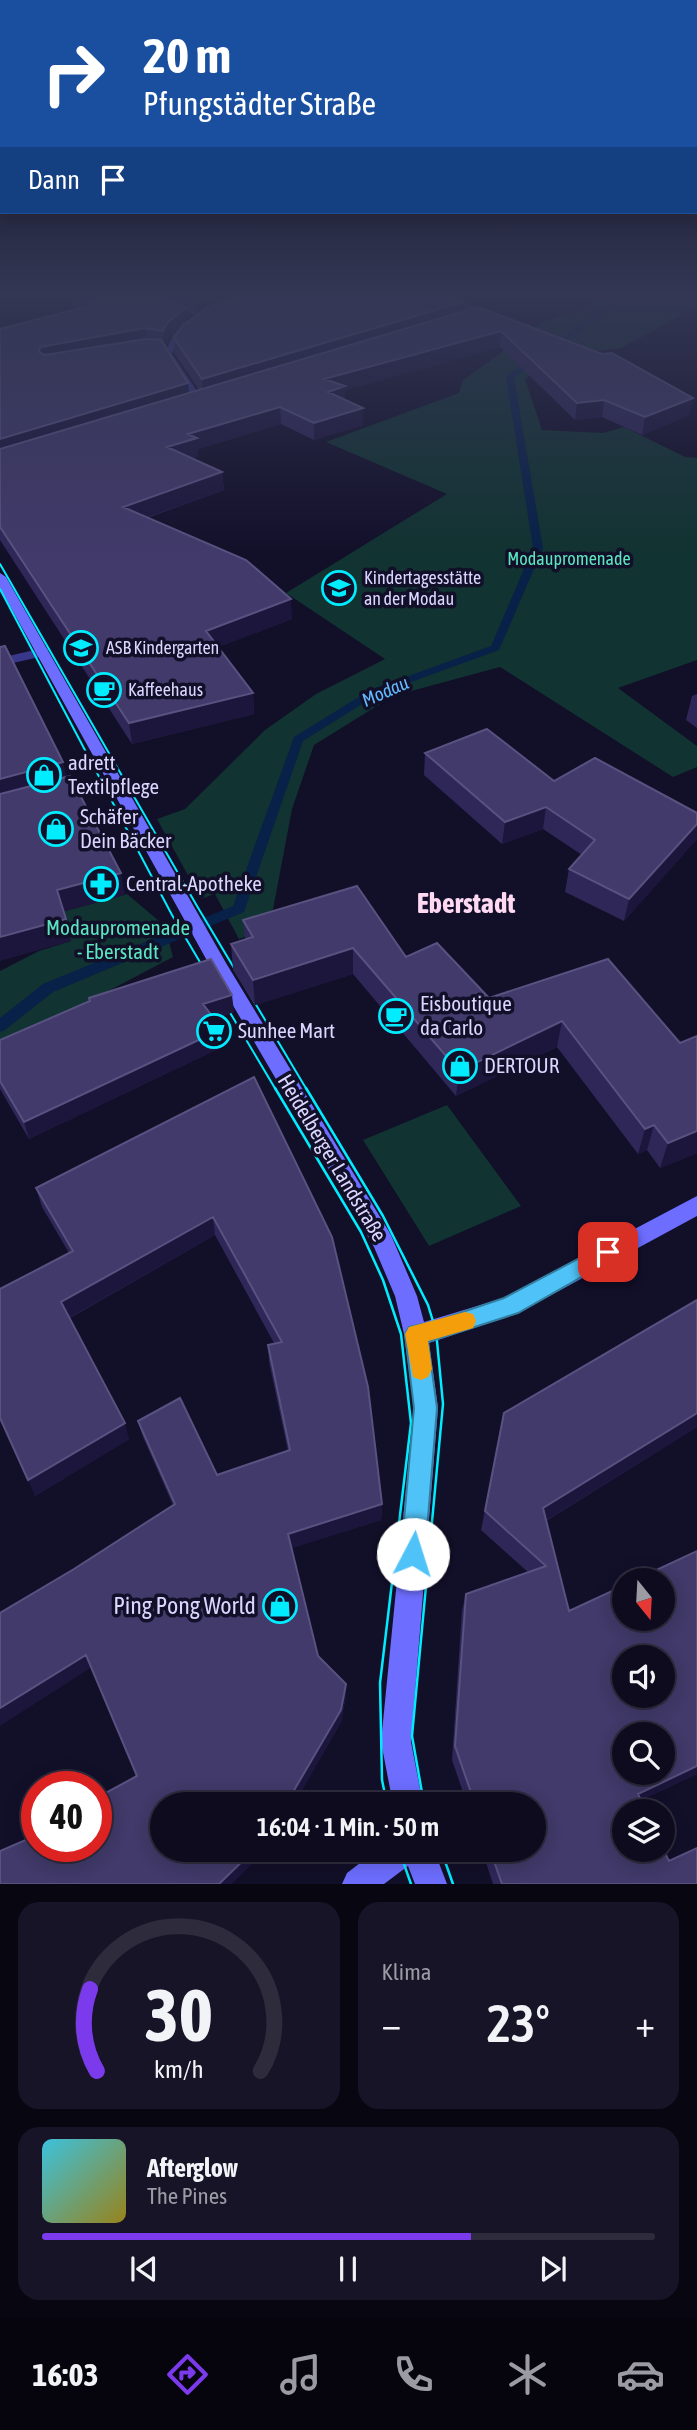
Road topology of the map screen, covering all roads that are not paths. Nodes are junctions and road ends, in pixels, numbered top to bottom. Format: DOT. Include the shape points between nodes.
graph roads {
  1 [pos="184,380"];
  2 [pos="213,399"];
  3 [pos="200,403"];
  4 [pos="187,407"];
  5 [pos="0,577"];
  6 [pos="43,652"];
  7 [pos="0,662"];
  8 [pos="114,779"];
  9 [pos="38,800"];
  10 [pos="697,1205"];
  11 [pos="416,1334"];
  12 [pos="406,1792"];
  13 [pos="387,1862"];
  14 [pos="423,1862"];
  15 [pos="358,1884"];
  16 [pos="431,1884"];
  1 -- 3 [label="street"];
  2 -- 3 [label="street"];
  3 -- 4 [label="street"];
  5 -- 6 [label="street, Heidelberger Landstraße"];
  6 -- 7 [label="street"];
  6 -- 8 [label="street, Heidelberger Landstraße"];
  8 -- 9 [label="street"];
  8 -- 11 [label="street, Heidelberger Landstraße" via="383,1242"];
  10 -- 11 [label="street" via="510,1306"];
  11 -- 12 [label="street, Heidelberger Landstraße" via="426,1408 396,1742"];
  13 -- 15 [label="street"];
  14 -- 16 [label="street"];
}
